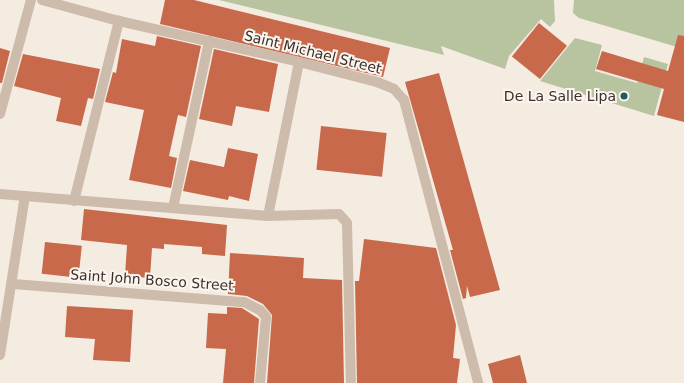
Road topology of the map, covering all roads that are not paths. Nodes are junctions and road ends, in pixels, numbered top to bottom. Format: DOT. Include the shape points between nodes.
graph roads {
  1 [pos="31,0"];
  2 [pos="42,0"];
  3 [pos="119,21"];
  4 [pos="209,41"];
  5 [pos="299,62"];
  6 [pos="0,114"];
  7 [pos="0,194"];
  8 [pos="25,196"];
  9 [pos="74,201"];
  10 [pos="173,208"];
  11 [pos="268,216"];
  12 [pos="13,284"];
  13 [pos="0,355"];
  14 [pos="260,383"];
  15 [pos="351,383"];
  16 [pos="478,383"];
  1 -- 6 [label="street"];
  2 -- 3 [label="street, Saint Michael Street"];
  3 -- 4 [label="street, Saint Michael Street"];
  3 -- 9 [label="street"];
  4 -- 5 [label="street, Saint Michael Street"];
  4 -- 10 [label="street"];
  5 -- 11 [label="street"];
  5 -- 16 [label="street, Saint Michael Street" via="377,82 394,89 404,100"];
  7 -- 8 [label="street"];
  8 -- 9 [label="street"];
  8 -- 12 [label="street"];
  9 -- 10 [label="street"];
  10 -- 11 [label="street"];
  11 -- 15 [label="street" via="339,214 347,223"];
  12 -- 13 [label="street"];
  12 -- 14 [label="street, Saint John Bosco Street" via="244,302 266,316"];
}
